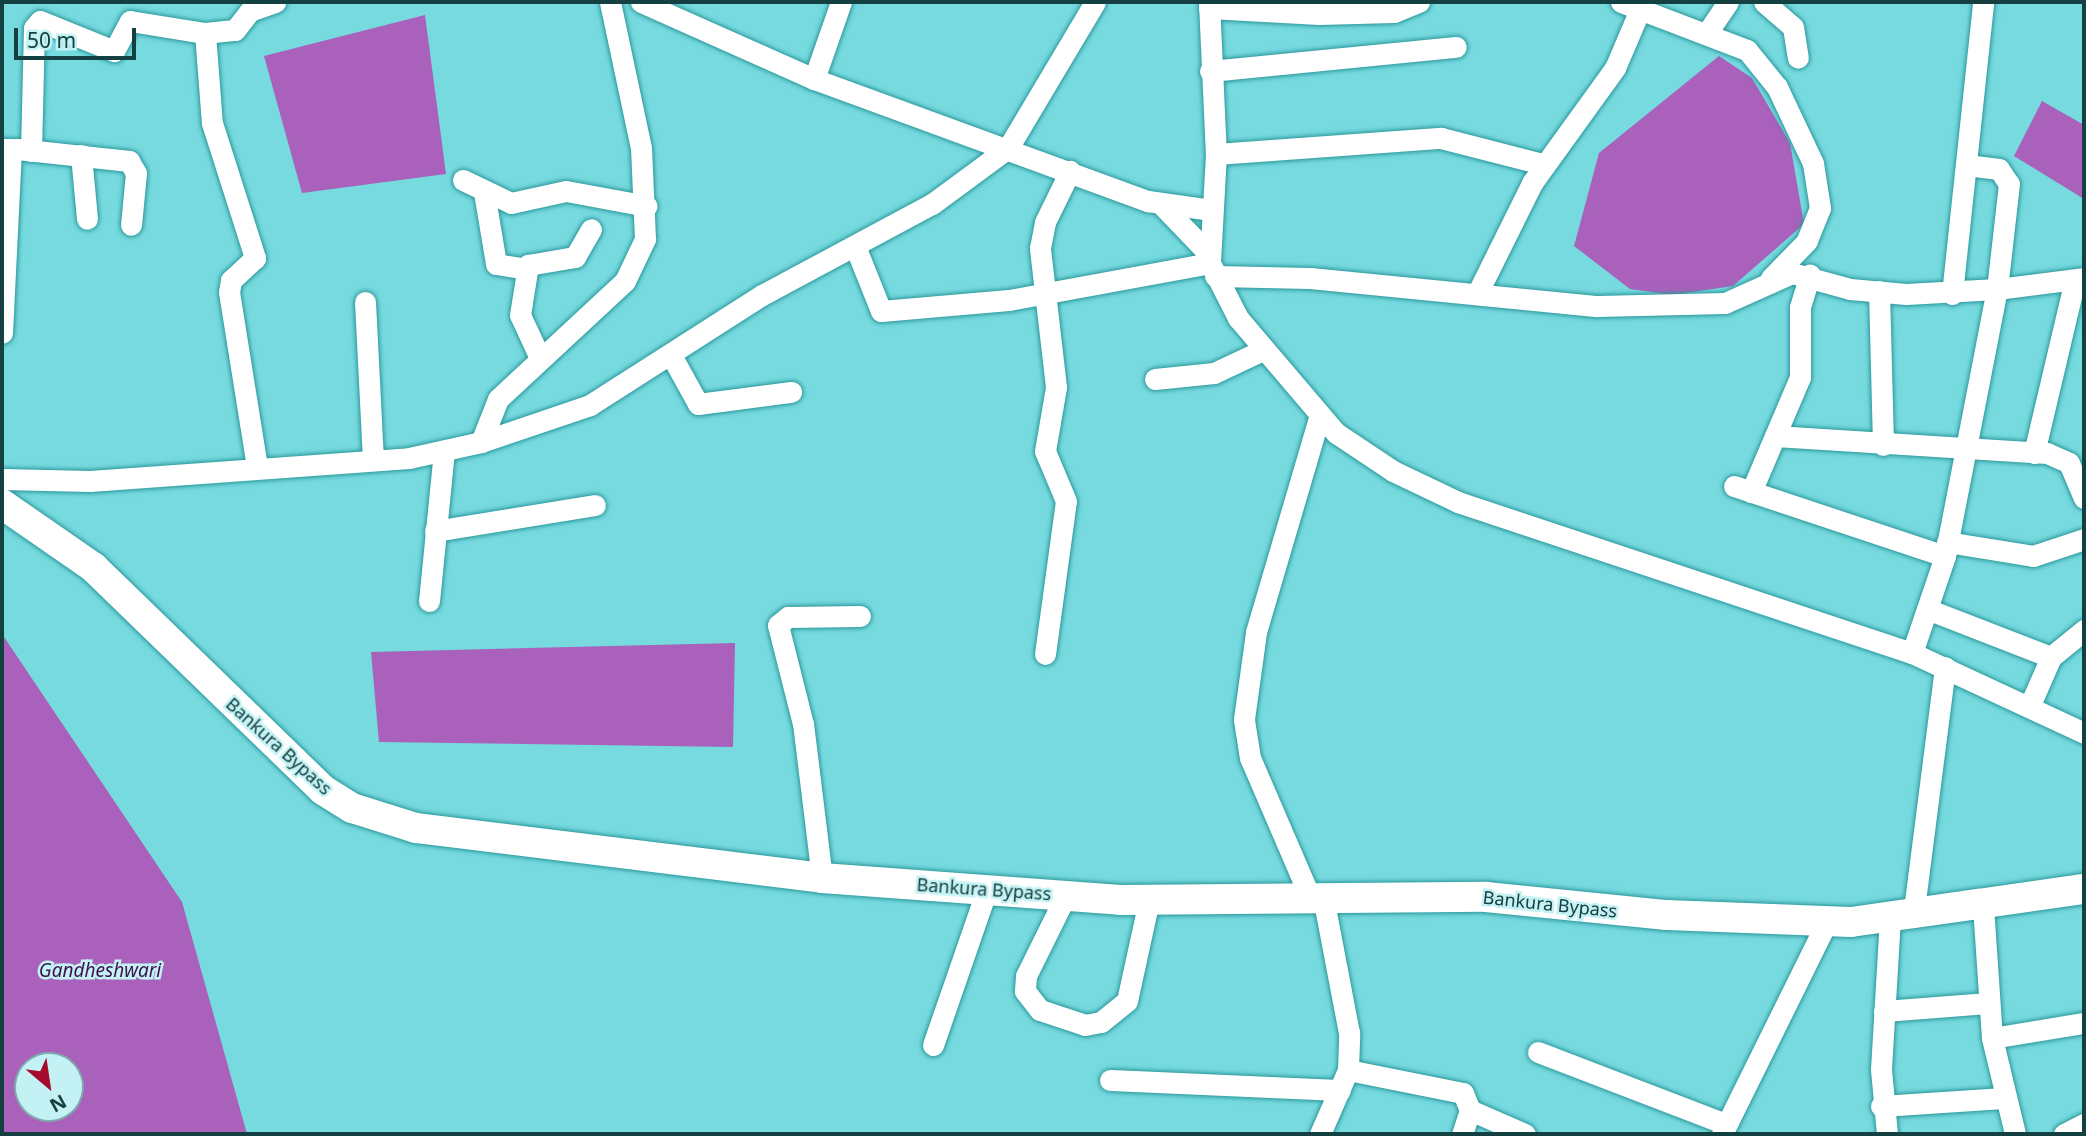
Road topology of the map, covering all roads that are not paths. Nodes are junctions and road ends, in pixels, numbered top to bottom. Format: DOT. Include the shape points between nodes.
graph roads {
  1 [pos="275,2"];
  2 [pos="610,2"];
  3 [pos="640,2"];
  4 [pos="841,2"];
  5 [pos="1095,2"];
  6 [pos="1419,2"];
  7 [pos="1728,2"];
  8 [pos="1764,2"];
  9 [pos="1983,2"];
  10 [pos="1631,4"];
  11 [pos="1209,5"];
  12 [pos="43,11"];
  13 [pos="205,33"];
  14 [pos="1707,33"];
  15 [pos="1456,47"];
  16 [pos="1798,58"];
  17 [pos="1210,71"];
  18 [pos="814,79"];
  19 [pos="1008,148"];
  20 [pos="15,149"];
  21 [pos="1216,154"];
  22 [pos="81,155"];
  23 [pos="1542,164"];
  24 [pos="1966,166"];
  25 [pos="1070,171"];
  26 [pos="463,180"];
  27 [pos="484,192"];
  28 [pos="1160,203"];
  29 [pos="647,206"];
  30 [pos="1212,210"];
  31 [pos="87,219"];
  32 [pos="131,225"];
  33 [pos="591,229"];
  34 [pos="855,246"];
  35 [pos="1212,265"];
  36 [pos="527,269"];
  37 [pos="1810,275"];
  38 [pos="2080,279"];
  39 [pos="1769,280"];
  40 [pos="1997,289"];
  41 [pos="1879,291"];
  42 [pos="1046,294"];
  43 [pos="1478,294"];
  44 [pos="1952,294"];
  45 [pos="365,302"];
  46 [pos="2,333"];
  47 [pos="1263,349"];
  48 [pos="671,355"];
  49 [pos="540,358"];
  50 [pos="1155,380"];
  51 [pos="791,392"];
  52 [pos="1319,418"];
  53 [pos="1775,436"];
  54 [pos="481,442"];
  55 [pos="1883,445"];
  56 [pos="1963,449"];
  57 [pos="443,452"];
  58 [pos="2034,453"];
  59 [pos="373,460"];
  60 [pos="2077,464"];
  61 [pos="257,467"];
  62 [pos="2,479"];
  63 [pos="2084,498"];
  64 [pos="2,504"];
  65 [pos="595,505"];
  66 [pos="435,531"];
  67 [pos="2084,539"];
  68 [pos="1946,549"];
  69 [pos="429,601"];
  70 [pos="1927,609"];
  71 [pos="860,616"];
  72 [pos="2084,630"];
  73 [pos="1045,653"];
  74 [pos="1912,653"];
  75 [pos="2051,657"];
  76 [pos="1945,667"];
  77 [pos="2030,705"];
  78 [pos="2084,733"];
  79 [pos="822,878"];
  80 [pos="987,889"];
  81 [pos="2084,889"];
  82 [pos="1066,895"];
  83 [pos="1317,897"];
  84 [pos="1149,901"];
  85 [pos="1983,906"];
  86 [pos="1901,918"];
  87 [pos="1827,922"];
  88 [pos="1988,1003"];
  89 [pos="1884,1011"];
  90 [pos="2084,1023"];
  91 [pos="1992,1038"];
  92 [pos="933,1045"];
  93 [pos="1538,1052"];
  94 [pos="1110,1080"];
  95 [pos="1344,1080"];
  96 [pos="2004,1098"];
  97 [pos="1881,1106"];
  98 [pos="1470,1110"];
  99 [pos="2084,1124"];
  100 [pos="1724,1129"];
  101 [pos="1320,1134"];
  102 [pos="1462,1134"];
  103 [pos="1525,1134"];
  104 [pos="1887,1134"];
  105 [pos="2015,1134"];
  106 [pos="2064,1134"];
  1 -- 13 [label="street" via="250,11 239,28"];
  2 -- 29 [label="street"];
  3 -- 18 [label="street"];
  4 -- 18 [label="street"];
  5 -- 19 [label="street"];
  6 -- 11 [label="street" via="1406,10 1357,13"];
  7 -- 14 [label="street"];
  8 -- 16 [label="street" via="1793,27"];
  9 -- 24 [label="street"];
  10 -- 14 [label="street"];
  10 -- 23 [label="street" via="1615,68"];
  11 -- 17 [label="street"];
  12 -- 13 [label="street" via="111,51 121,47 130,22"];
  12 -- 20 [label="street" via="34,28"];
  13 -- 61 [label="street" via="212,123 255,258 231,280 229,292"];
  14 -- 39 [label="street" via="1760,58 1813,163 1820,208 1815,224"];
  15 -- 17 [label="street"];
  17 -- 21 [label="street"];
  18 -- 19 [label="street"];
  19 -- 25 [label="street"];
  19 -- 34 [label="street" via="932,204"];
  20 -- 22 [label="street"];
  20 -- 46 [label="street"];
  21 -- 23 [label="street" via="1441,138 1491,146"];
  21 -- 30 [label="street"];
  22 -- 31 [label="street"];
  22 -- 32 [label="street" via="131,164"];
  23 -- 43 [label="street"];
  24 -- 40 [label="street" via="1999,169 2009,184"];
  24 -- 44 [label="street"];
  25 -- 28 [label="street"];
  25 -- 42 [label="street" via="1041,237"];
  26 -- 27 [label="street"];
  27 -- 29 [label="street" via="519,204 582,192"];
  27 -- 36 [label="street" via="495,261"];
  28 -- 30 [label="street"];
  28 -- 35 [label="street"];
  29 -- 49 [label="street" via="645,239 625,281"];
  30 -- 35 [label="street"];
  33 -- 36 [label="street" via="575,257 541,258"];
  34 -- 42 [label="street" via="881,311"];
  34 -- 48 [label="street" via="751,301"];
  35 -- 42 [label="street"];
  35 -- 43 [label="street"];
  35 -- 47 [label="street"];
  36 -- 49 [label="street" via="520,315"];
  37 -- 39 [label="street"];
  37 -- 41 [label="street"];
  37 -- 53 [label="street" via="1799,314 1800,377"];
  38 -- 40 [label="street"];
  38 -- 58 [label="street"];
  39 -- 43 [label="street" via="1745,295 1702,306 1565,305"];
  40 -- 44 [label="street"];
  40 -- 56 [label="street"];
  41 -- 44 [label="street"];
  41 -- 55 [label="street"];
  42 -- 73 [label="street" via="1056,387 1045,451 1066,501"];
  45 -- 59 [label="street"];
  47 -- 50 [label="street" via="1214,373"];
  47 -- 52 [label="street"];
  48 -- 51 [label="street" via="698,404"];
  48 -- 54 [label="street" via="590,405"];
  49 -- 54 [label="street" via="498,399"];
  52 -- 74 [label="street" via="1393,471 1458,502"];
  52 -- 83 [label="street" via="1256,632 1244,719 1250,758"];
  53 -- 55 [label="street"];
  53 -- 68 [label="street" via="1742,489"];
  54 -- 57 [label="street"];
  55 -- 56 [label="street"];
  56 -- 58 [label="street"];
  56 -- 68 [label="street"];
  57 -- 59 [label="street"];
  57 -- 66 [label="street"];
  58 -- 60 [label="street"];
  59 -- 61 [label="street"];
  60 -- 63 [label="street"];
  61 -- 62 [label="street" via="90,481"];
  64 -- 79 [label="highway, Bankura Bypass" via="93,567 292,762 352,808 416,828"];
  65 -- 66 [label="street"];
  66 -- 69 [label="street"];
  67 -- 68 [label="street" via="2032,556"];
  68 -- 70 [label="street"];
  70 -- 74 [label="street"];
  70 -- 75 [label="street"];
  71 -- 79 [label="street" via="788,617 778,625 803,724"];
  72 -- 75 [label="street"];
  74 -- 76 [label="street"];
  75 -- 77 [label="street"];
  76 -- 77 [label="street"];
  76 -- 86 [label="street"];
  77 -- 78 [label="street"];
  79 -- 80 [label="highway, Bankura Bypass"];
  80 -- 82 [label="highway, Bankura Bypass"];
  80 -- 92 [label="street"];
  81 -- 85 [label="highway, Bankura Bypass"];
  82 -- 84 [label="highway, Bankura Bypass"];
  82 -- 84 [label="street" via="1026,976 1025,991 1040,1010 1085,1025 1101,1022 1127,1001"];
  83 -- 84 [label="highway, Bankura Bypass"];
  83 -- 87 [label="highway, Bankura Bypass" via="1486,897"];
  83 -- 95 [label="street" via="1349,1033"];
  85 -- 86 [label="highway, Bankura Bypass"];
  85 -- 88 [label="street"];
  86 -- 87 [label="highway, Bankura Bypass"];
  86 -- 89 [label="street"];
  87 -- 100 [label="street"];
  88 -- 89 [label="street"];
  88 -- 91 [label="street"];
  89 -- 97 [label="street"];
  90 -- 91 [label="street"];
  91 -- 96 [label="street"];
  93 -- 100 [label="street"];
  94 -- 95 [label="street"];
  95 -- 98 [label="street" via="1453,1089 1463,1093"];
  95 -- 101 [label="street"];
  96 -- 97 [label="street"];
  96 -- 105 [label="street"];
  97 -- 104 [label="street"];
  98 -- 102 [label="street"];
  98 -- 103 [label="street"];
  99 -- 106 [label="street"];
}
